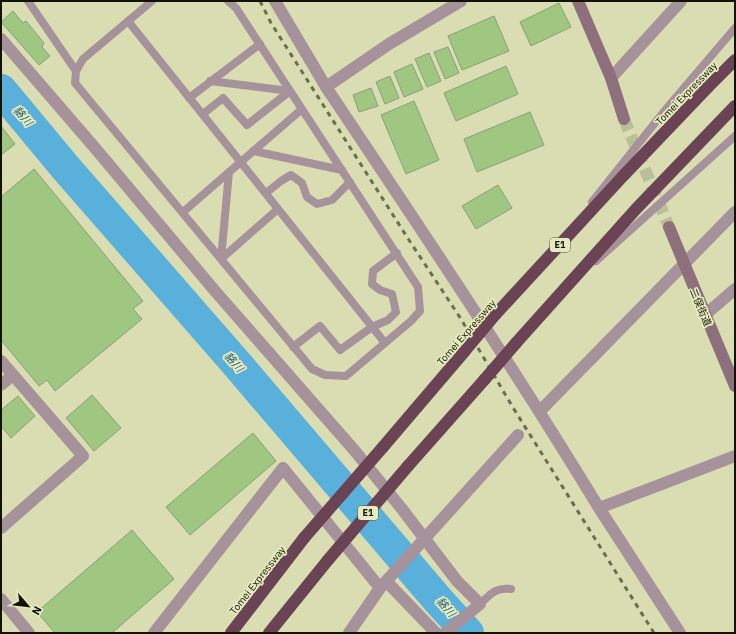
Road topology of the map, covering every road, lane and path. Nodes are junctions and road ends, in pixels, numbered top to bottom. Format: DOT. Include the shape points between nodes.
graph roads {
  1 [pos="28,1"];
  2 [pos="152,1"];
  3 [pos="228,1"];
  4 [pos="275,1"];
  5 [pos="461,1"];
  6 [pos="578,1"];
  7 [pos="681,1"];
  8 [pos="128,21"];
  9 [pos="735,28"];
  10 [pos="1,39"];
  11 [pos="260,44"];
  12 [pos="735,60"];
  13 [pos="76,71"];
  14 [pos="611,78"];
  15 [pos="210,81"];
  16 [pos="326,87"];
  17 [pos="290,91"];
  18 [pos="189,98"];
  19 [pos="735,106"];
  20 [pos="302,109"];
  21 [pos="203,114"];
  22 [pos="624,119"];
  23 [pos="735,136"];
  24 [pos="253,151"];
  25 [pos="241,162"];
  26 [pos="342,170"];
  27 [pos="230,172"];
  28 [pos="350,182"];
  29 [pos="266,193"];
  30 [pos="278,209"];
  31 [pos="183,212"];
  32 [pos="735,212"];
  33 [pos="669,227"];
  34 [pos="397,253"];
  35 [pos="221,259"];
  36 [pos="543,263"];
  37 [pos="683,264"];
  38 [pos="569,286"];
  39 [pos="735,289"];
  40 [pos="705,315"];
  41 [pos="372,327"];
  42 [pos="385,343"];
  43 [pos="294,347"];
  44 [pos="1,361"];
  45 [pos="13,375"];
  46 [pos="1,385"];
  47 [pos="735,386"];
  48 [pos="540,411"];
  49 [pos="518,435"];
  50 [pos="735,456"];
  51 [pos="599,508"];
  52 [pos="1,528"];
  53 [pos="424,539"];
  54 [pos="385,583"];
  55 [pos="511,589"];
  56 [pos="1,599"];
  57 [pos="477,606"];
  58 [pos="29,633"];
  59 [pos="154,633"];
  60 [pos="231,633"];
  61 [pos="269,633"];
  62 [pos="350,633"];
  63 [pos="436,633"];
  64 [pos="445,633"];
  65 [pos="680,633"];
  1 -- 13 [label="lane"];
  2 -- 8 [label="lane"];
  3 -- 11 [label="lane" via="236,8"];
  4 -- 16 [label="street"];
  5 -- 16 [label="street" via="389,44"];
  6 -- 14 [label="street"];
  7 -- 14 [label="street"];
  8 -- 13 [label="lane" via="83,59"];
  8 -- 18 [label="lane"];
  9 -- 36 [label="lane"];
  10 -- 53 [label="street" via="355,451"];
  11 -- 15 [label="lane"];
  11 -- 17 [label="lane"];
  12 -- 36 [label="highway, Tomei Expressway / E1, bridge"];
  13 -- 31 [label="lane" via="75,83"];
  14 -- 22 [label="street"];
  15 -- 17 [label="lane"];
  15 -- 18 [label="lane"];
  16 -- 48 [label="street"];
  17 -- 20 [label="lane"];
  17 -- 21 [label="lane" via="247,125 223,98"];
  18 -- 21 [label="lane"];
  19 -- 38 [label="highway, E1" via="636,209"];
  20 -- 24 [label="lane"];
  20 -- 26 [label="lane"];
  21 -- 25 [label="lane"];
  23 -- 38 [label="lane"];
  24 -- 25 [label="lane"];
  24 -- 26 [label="lane"];
  25 -- 27 [label="lane"];
  25 -- 29 [label="lane"];
  26 -- 28 [label="lane"];
  27 -- 31 [label="lane"];
  27 -- 35 [label="lane"];
  28 -- 29 [label="lane" via="332,200 317,204 307,197 302,183 291,175"];
  28 -- 34 [label="lane"];
  29 -- 30 [label="lane"];
  30 -- 35 [label="lane"];
  30 -- 41 [label="lane"];
  31 -- 35 [label="lane"];
  32 -- 37 [label="street"];
  33 -- 37 [label="street, 二俣街道"];
  34 -- 41 [label="lane" via="373,271 372,284 392,294 396,312 388,320"];
  34 -- 42 [label="lane" via="418,287 420,311"];
  35 -- 43 [label="lane"];
  36 -- 60 [label="highway, Tomei Expressway / E1, bridge" via="304,538"];
  37 -- 40 [label="street, 二俣街道"];
  37 -- 48 [label="street"];
  38 -- 61 [label="highway, E1, bridge" via="408,466"];
  39 -- 40 [label="street"];
  40 -- 47 [label="street, 二俣街道"];
  41 -- 42 [label="lane"];
  41 -- 43 [label="lane" via="340,350 320,326"];
  42 -- 43 [label="lane" via="346,376 325,375 312,369"];
  44 -- 45 [label="street"];
  45 -- 46 [label="street"];
  45 -- 52 [label="street" via="82,456"];
  48 -- 51 [label="street"];
  49 -- 53 [label="street"];
  50 -- 51 [label="street"];
  51 -- 65 [label="street"];
  53 -- 54 [label="street"];
  53 -- 57 [label="street"];
  54 -- 59 [label="street" via="283,468"];
  54 -- 62 [label="street"];
  54 -- 63 [label="street"];
  55 -- 57 [label="lane" via="501,588 495,591"];
  56 -- 58 [label="street"];
  57 -- 64 [label="street"];
}
